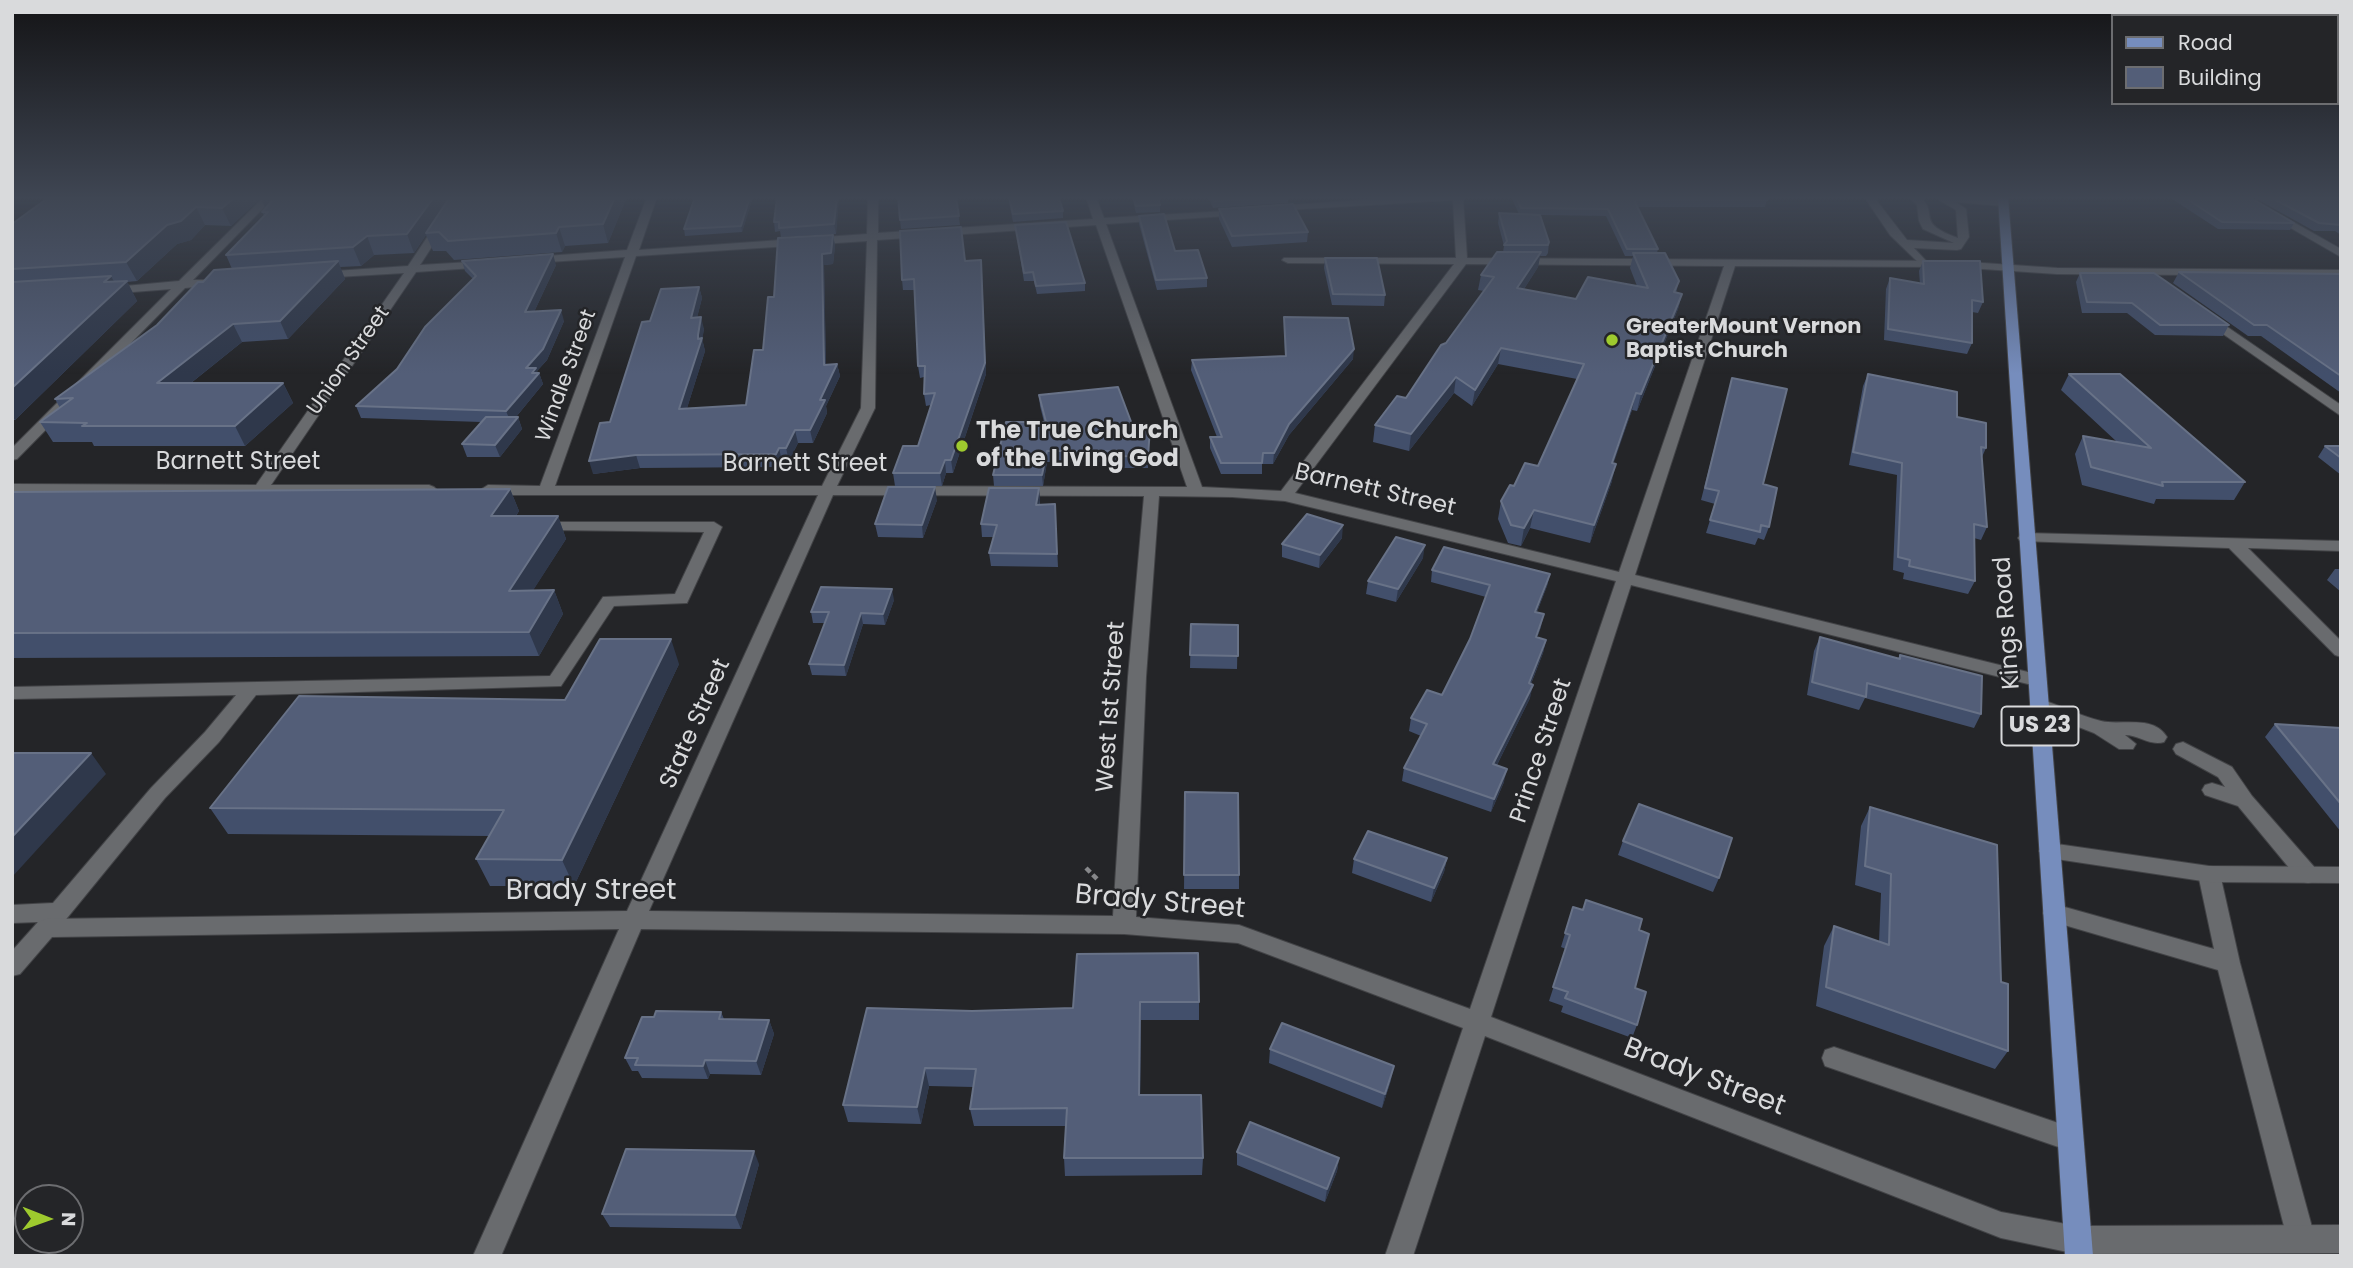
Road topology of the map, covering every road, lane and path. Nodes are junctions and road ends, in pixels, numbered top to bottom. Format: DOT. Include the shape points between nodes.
graph roads {
  1 [pos="210,256"];
  2 [pos="420,256"];
  3 [pos="588,256"];
  4 [pos="630,256"];
  5 [pos="872,256"];
  6 [pos="1112,256"];
  7 [pos="1461,256"];
  8 [pos="1916,256"];
  9 [pos="2006,256"];
  10 [pos="1287,260"];
  11 [pos="522,261"];
  12 [pos="1462,261"];
  13 [pos="1731,262"];
  14 [pos="494,263"];
  15 [pos="1923,264"];
  16 [pos="2007,268"];
  17 [pos="412,269"];
  18 [pos="2145,272"];
  19 [pos="2341,273"];
  20 [pos="304,276"];
  21 [pos="236,281"];
  22 [pos="181,285"];
  23 [pos="2166,288"];
  24 [pos="94,290"];
  25 [pos="2199,311"];
  26 [pos="2341,412"];
  27 [pos="12,456"];
  28 [pos="12,489"];
  29 [pos="261,489"];
  30 [pos="451,490"];
  31 [pos="478,490"];
  32 [pos="546,490"];
  33 [pos="827,492"];
  34 [pos="1196,492"];
  35 [pos="1153,493"];
  36 [pos="1285,496"];
  37 [pos="556,527"];
  38 [pos="2026,538"];
  39 [pos="2234,544"];
  40 [pos="2341,546"];
  41 [pos="1626,580"];
  42 [pos="2341,650"];
  43 [pos="2036,680"];
  44 [pos="251,689"];
  45 [pos="12,693"];
  46 [pos="2039,705"];
  47 [pos="2101,728"];
  48 [pos="2157,737"];
  49 [pos="2126,744"];
  50 [pos="2183,750"];
  51 [pos="2212,790"];
  52 [pos="2245,801"];
  53 [pos="2050,851"];
  54 [pos="1086,868"];
  55 [pos="2209,874"];
  56 [pos="2308,875"];
  57 [pos="2341,875"];
  58 [pos="1105,887"];
  59 [pos="2054,913"];
  60 [pos="12,914"];
  61 [pos="53,920"];
  62 [pos="634,920"];
  63 [pos="1124,925"];
  64 [pos="2228,963"];
  65 [pos="12,967"];
  66 [pos="1479,1023"];
  67 [pos="1834,1058"];
  68 [pos="2070,1139"];
  69 [pos="2301,1238"];
  70 [pos="2341,1239"];
  71 [pos="2078,1248"];
  72 [pos="487,1256"];
  73 [pos="1399,1256"];
  1 -- 22 [label="street"];
  2 -- 17 [label="street, Union Street"];
  3 -- 11 [label="street"];
  4 -- 32 [label="street, Windle Street"];
  5 -- 33 [label="street, State Street" via="868,408"];
  6 -- 34 [label="street"];
  7 -- 12 [label="street"];
  8 -- 15 [label="street"];
  9 -- 16 [label="main road, Kings Road / US 23"];
  10 -- 12 [label="street"];
  12 -- 13 [label="street"];
  12 -- 36 [label="street"];
  13 -- 15 [label="street"];
  13 -- 41 [label="street, Prince Street"];
  14 -- 17 [label="street"];
  15 -- 16 [label="street"];
  16 -- 18 [label="street"];
  16 -- 38 [label="main road, Kings Road / US 23"];
  17 -- 20 [label="street"];
  17 -- 29 [label="street, Union Street"];
  18 -- 19 [label="street"];
  18 -- 23 [label="street"];
  21 -- 22 [label="street"];
  22 -- 24 [label="street"];
  22 -- 27 [label="street"];
  25 -- 26 [label="street"];
  28 -- 29 [label="street, Barnett Street"];
  29 -- 30 [label="street, Barnett Street"];
  31 -- 32 [label="street, Barnett Street"];
  32 -- 33 [label="street, Barnett Street"];
  33 -- 35 [label="street, Barnett Street"];
  33 -- 62 [label="street, State Street"];
  34 -- 35 [label="street, Barnett Street"];
  34 -- 36 [label="street, Barnett Street"];
  35 -- 63 [label="street, West 1st Street" via="1137,677"];
  36 -- 41 [label="street, Barnett Street"];
  37 -- 44 [label="street" via="714,527 681,599 609,601 555,682"];
  38 -- 39 [label="street"];
  38 -- 43 [label="main road, Kings Road / US 23"];
  39 -- 40 [label="street"];
  39 -- 42 [label="street"];
  41 -- 43 [label="street, Barnett Street"];
  41 -- 66 [label="street, Prince Street"];
  43 -- 46 [label="main road, Kings Road / US 23"];
  44 -- 45 [label="street"];
  44 -- 61 [label="street"];
  46 -- 47 [label="street"];
  46 -- 53 [label="main road, Kings Road / US 23"];
  47 -- 48 [label="street" via="2139,728"];
  47 -- 49 [label="street"];
  50 -- 52 [label="street" via="2225,772"];
  51 -- 52 [label="street"];
  52 -- 56 [label="street"];
  53 -- 55 [label="street"];
  53 -- 59 [label="main road, Kings Road / US 23"];
  54 -- 58 [label="path"];
  55 -- 56 [label="street"];
  55 -- 64 [label="street"];
  56 -- 57 [label="street"];
  59 -- 64 [label="street"];
  59 -- 68 [label="main road, Kings Road / US 23"];
  60 -- 61 [label="street, Brady Street"];
  61 -- 62 [label="street, Brady Street"];
  61 -- 65 [label="street"];
  62 -- 63 [label="street, Brady Street"];
  62 -- 72 [label="street, State Street"];
  63 -- 66 [label="street, Brady Street" via="1239,934"];
  64 -- 69 [label="street"];
  66 -- 71 [label="street, Brady Street" via="2001,1225"];
  66 -- 73 [label="street, Prince Street"];
  67 -- 68 [label="street"];
  68 -- 71 [label="main road, Kings Road / US 23"];
  69 -- 70 [label="street, Brady Street"];
  69 -- 71 [label="street, Brady Street"];
}
